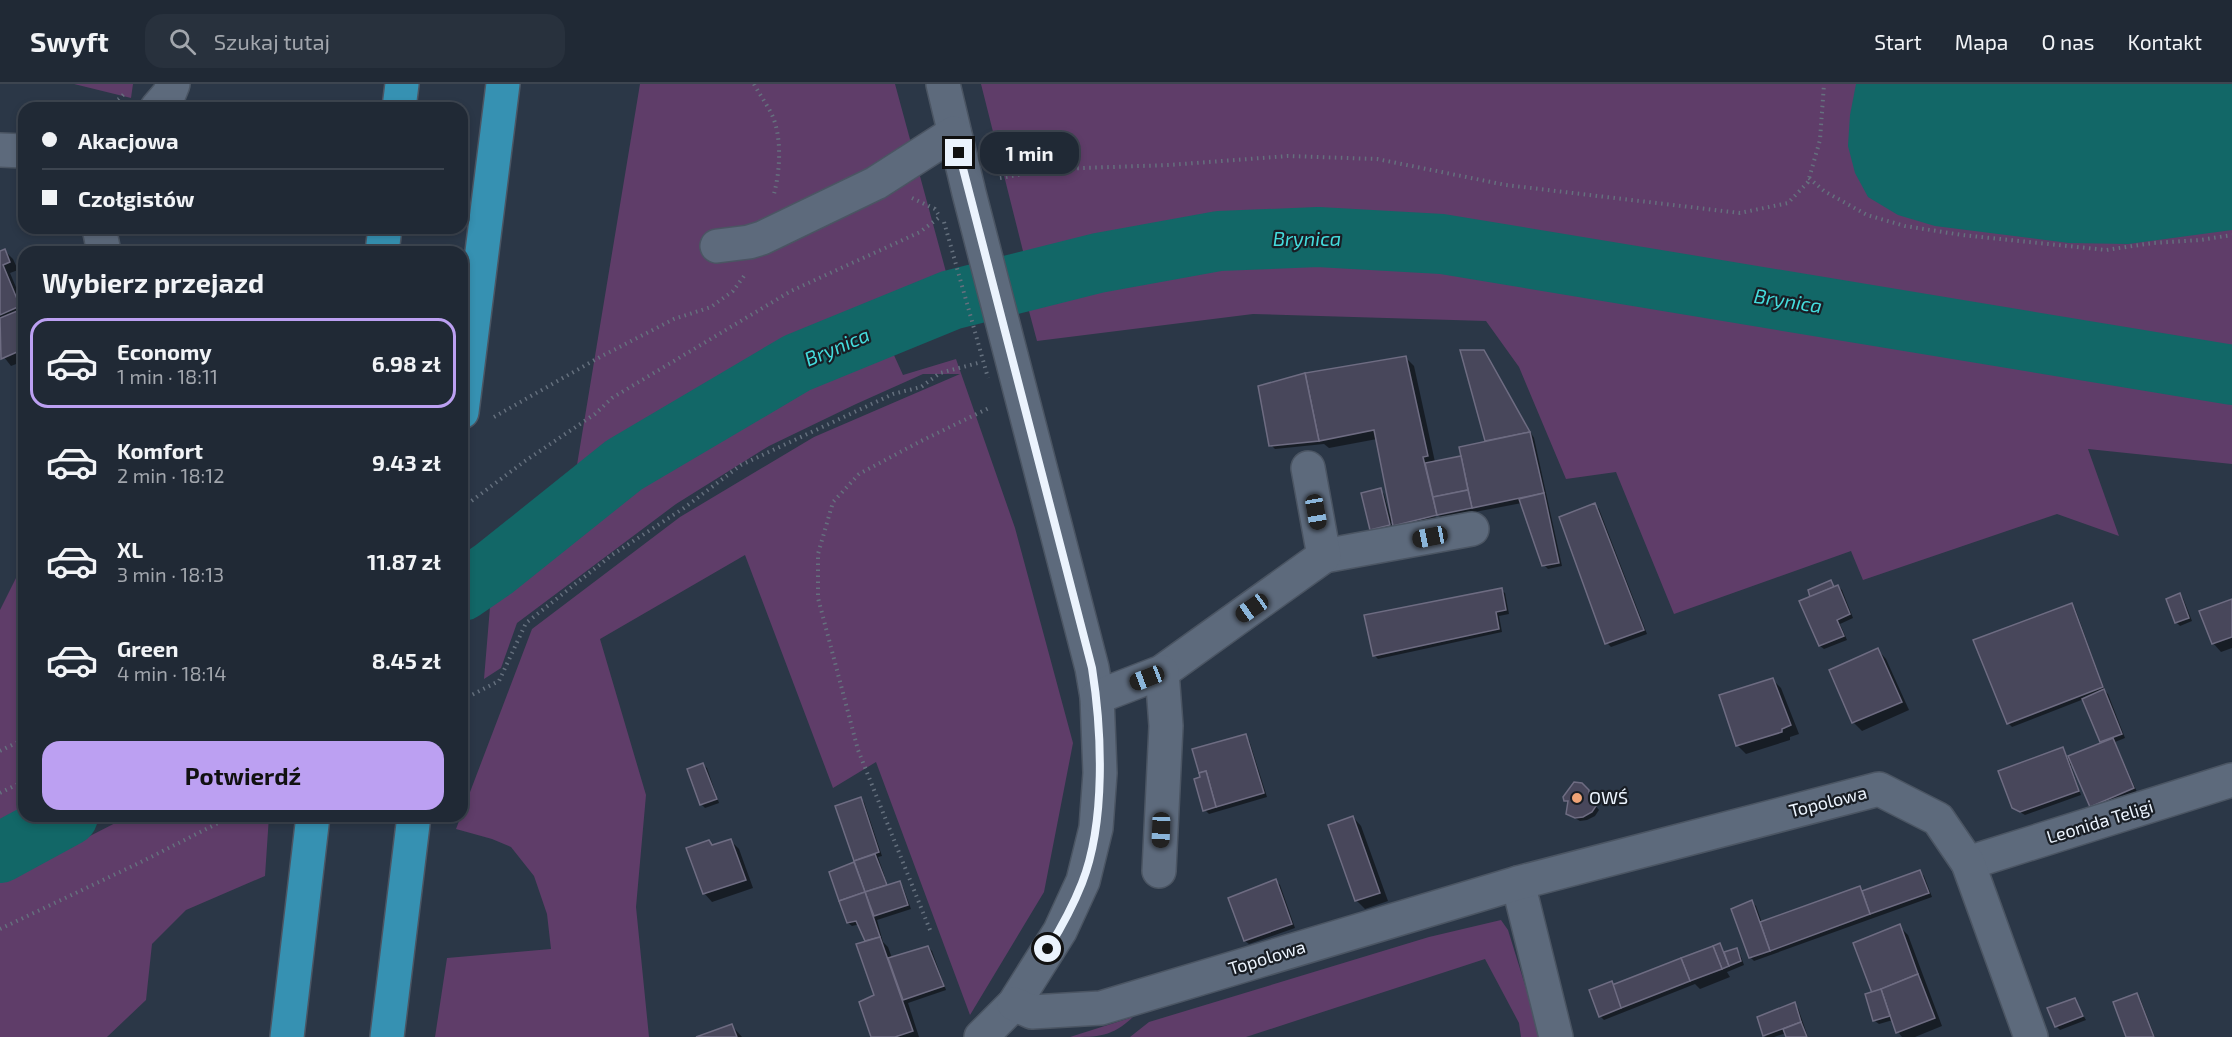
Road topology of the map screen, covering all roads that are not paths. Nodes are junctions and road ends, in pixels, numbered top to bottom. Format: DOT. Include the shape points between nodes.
graph roads {
  1 [pos="173,84"];
  2 [pos="402,84"];
  3 [pos="503,84"];
  4 [pos="943,84"];
  5 [pos="162,102"];
  6 [pos="400,102"];
  7 [pos="954,133"];
  8 [pos="0,150"];
  9 [pos="18,151"];
  10 [pos="717,246"];
  11 [pos="477,415"];
  12 [pos="1308,468"];
  13 [pos="1472,529"];
  14 [pos="1324,556"];
  15 [pos="1162,672"];
  16 [pos="1096,697"];
  17 [pos="2232,780"];
  18 [pos="313,822"];
  19 [pos="413,822"];
  20 [pos="1968,863"];
  21 [pos="1159,871"];
  22 [pos="1518,883"];
  23 [pos="1014,1004"];
  24 [pos="287,1037"];
  25 [pos="387,1037"];
  26 [pos="981,1037"];
  27 [pos="1556,1037"];
  28 [pos="2031,1037"];
  1 -- 5 [label="street"];
  2 -- 6 [label="highway"];
  3 -- 11 [label="highway" via="475,302"];
  4 -- 7 [label="street"];
  7 -- 10 [label="street" via="876,183 762,238"];
  7 -- 16 [label="street" via="1011,351 1007,391 1092,668"];
  8 -- 9 [label="street"];
  12 -- 14 [label="street"];
  13 -- 14 [label="street"];
  14 -- 15 [label="street"];
  15 -- 16 [label="street"];
  15 -- 21 [label="street" via="1166,726"];
  16 -- 23 [label="street" via="1098,806 1083,881 1060,931"];
  17 -- 20 [label="street, Leonida Teligi"];
  18 -- 24 [label="highway"];
  19 -- 25 [label="highway"];
  20 -- 22 [label="street, Topolowa" via="1938,819 1880,789"];
  20 -- 28 [label="street, Topolowa"];
  22 -- 23 [label="street, Topolowa" via="1101,1008 1032,1012"];
  22 -- 27 [label="street"];
  23 -- 26 [label="street"];
}
